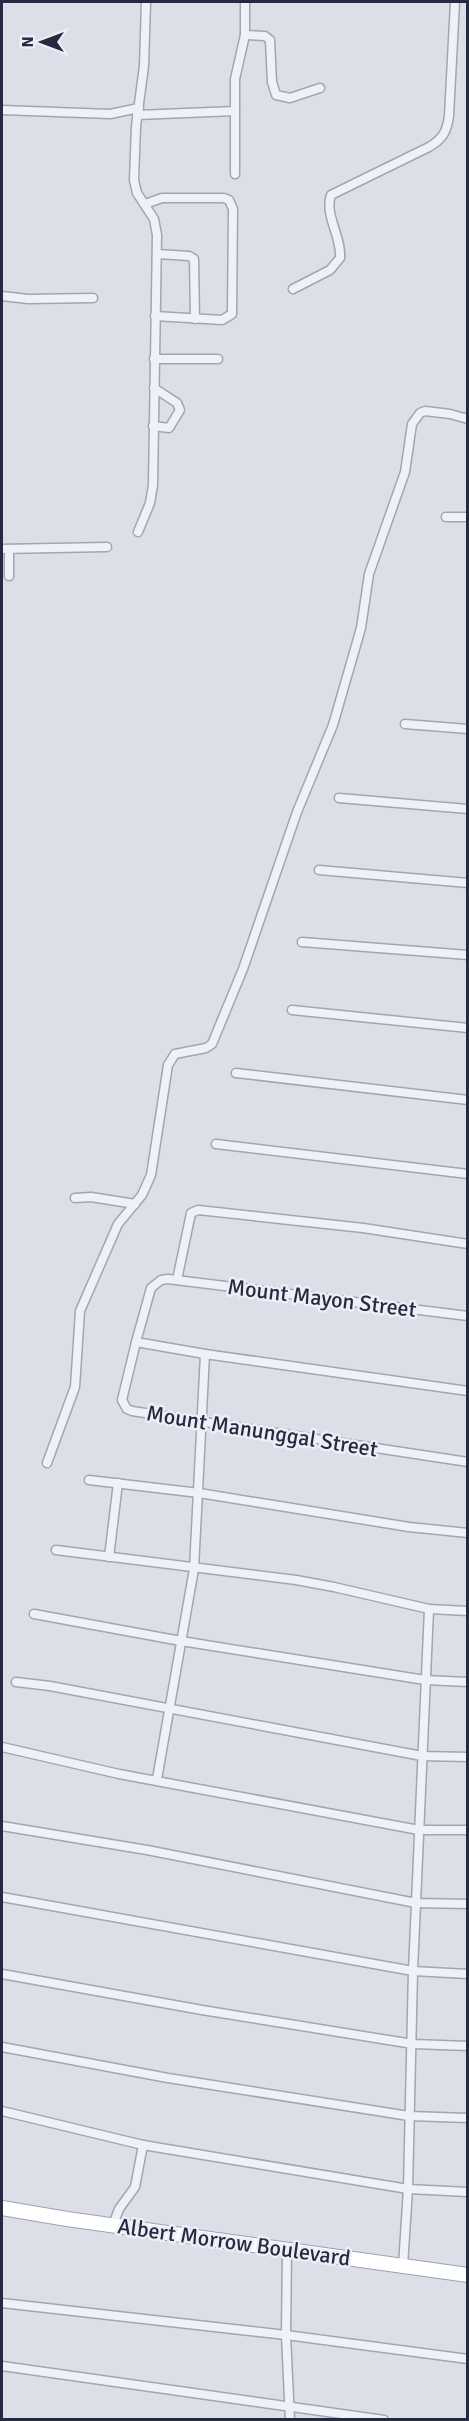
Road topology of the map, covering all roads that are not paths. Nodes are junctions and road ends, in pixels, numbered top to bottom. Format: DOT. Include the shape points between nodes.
graph roads {
  1 [pos="146,2"];
  2 [pos="245,2"];
  3 [pos="455,2"];
  4 [pos="245,35"];
  5 [pos="320,88"];
  6 [pos="2,110"];
  7 [pos="235,111"];
  8 [pos="138,112"];
  9 [pos="235,174"];
  10 [pos="145,204"];
  11 [pos="157,254"];
  12 [pos="293,289"];
  13 [pos="2,296"];
  14 [pos="93,298"];
  15 [pos="155,316"];
  16 [pos="195,319"];
  17 [pos="154,359"];
  18 [pos="218,359"];
  19 [pos="154,388"];
  20 [pos="468,419"];
  21 [pos="153,426"];
  22 [pos="446,517"];
  23 [pos="468,517"];
  24 [pos="138,532"];
  25 [pos="107,547"];
  26 [pos="5,549"];
  27 [pos="9,576"];
  28 [pos="405,724"];
  29 [pos="468,729"];
  30 [pos="339,798"];
  31 [pos="468,809"];
  32 [pos="319,870"];
  33 [pos="468,883"];
  34 [pos="302,942"];
  35 [pos="468,955"];
  36 [pos="292,1010"];
  37 [pos="468,1028"];
  38 [pos="236,1074"];
  39 [pos="468,1100"];
  40 [pos="216,1144"];
  41 [pos="468,1174"];
  42 [pos="75,1198"];
  43 [pos="135,1204"];
  44 [pos="468,1244"];
  45 [pos="177,1280"];
  46 [pos="468,1316"];
  47 [pos="136,1342"];
  48 [pos="205,1354"];
  49 [pos="468,1391"];
  50 [pos="201,1421"];
  51 [pos="468,1462"];
  52 [pos="47,1463"];
  53 [pos="89,1480"];
  54 [pos="118,1483"];
  55 [pos="199,1493"];
  56 [pos="468,1533"];
  57 [pos="56,1550"];
  58 [pos="108,1557"];
  59 [pos="194,1569"];
  60 [pos="429,1609"];
  61 [pos="468,1611"];
  62 [pos="34,1614"];
  63 [pos="181,1641"];
  64 [pos="425,1680"];
  65 [pos="16,1682"];
  66 [pos="468,1682"];
  67 [pos="169,1710"];
  68 [pos="2,1747"];
  69 [pos="422,1756"];
  70 [pos="468,1757"];
  71 [pos="157,1779"];
  72 [pos="2,1826"];
  73 [pos="419,1830"];
  74 [pos="468,1830"];
  75 [pos="2,1897"];
  76 [pos="416,1903"];
  77 [pos="468,1904"];
  78 [pos="413,1971"];
  79 [pos="2,1974"];
  80 [pos="468,1974"];
  81 [pos="412,2044"];
  82 [pos="468,2046"];
  83 [pos="2,2047"];
  84 [pos="2,2111"];
  85 [pos="409,2116"];
  86 [pos="468,2118"];
  87 [pos="143,2145"];
  88 [pos="408,2189"];
  89 [pos="468,2192"];
  90 [pos="2,2208"];
  91 [pos="113,2225"];
  92 [pos="286,2250"];
  93 [pos="403,2266"];
  94 [pos="468,2275"];
  95 [pos="2,2303"];
  96 [pos="286,2335"];
  97 [pos="468,2359"];
  98 [pos="2,2366"];
  99 [pos="289,2406"];
  100 [pos="290,2420"];
  101 [pos="384,2420"];
  1 -- 8 [label="street"];
  2 -- 4 [label="street"];
  3 -- 12 [label="street" via="445,133 429,147 331,195 329,205 340,242 340,258 330,270"];
  4 -- 5 [label="street" via="270,40 276,95 290,98"];
  4 -- 7 [label="street" via="235,79"];
  6 -- 8 [label="street"];
  7 -- 8 [label="street"];
  7 -- 9 [label="street"];
  8 -- 10 [label="street" via="134,180 136,193"];
  10 -- 11 [label="street" via="156,226"];
  10 -- 16 [label="street" via="162,198 218,197 231,204 231,314 222,320"];
  11 -- 15 [label="street"];
  11 -- 16 [label="street" via="194,259"];
  13 -- 14 [label="street"];
  15 -- 16 [label="street"];
  15 -- 17 [label="street"];
  17 -- 18 [label="street"];
  17 -- 19 [label="street"];
  19 -- 21 [label="street"];
  19 -- 21 [label="street" via="179,405 180,410 172,426"];
  20 -- 43 [label="street" via="425,411 412,424 405,472 373,559 360,635 333,725 297,812 216,1038 207,1048 175,1054 168,1065 151,1175"];
  21 -- 24 [label="street" via="153,486"];
  22 -- 23 [label="street"];
  25 -- 26 [label="street"];
  26 -- 27 [label="street"];
  28 -- 29 [label="street"];
  30 -- 31 [label="street"];
  32 -- 33 [label="street"];
  34 -- 35 [label="street"];
  36 -- 37 [label="street"];
  38 -- 39 [label="street"];
  40 -- 41 [label="street"];
  42 -- 43 [label="street"];
  43 -- 52 [label="street" via="118,1224 80,1311 75,1387"];
  44 -- 45 [label="street" via="198,1210 191,1214"];
  45 -- 46 [label="street, Mount Mayon Street"];
  45 -- 47 [label="street" via="161,1280 152,1288"];
  47 -- 48 [label="street"];
  47 -- 50 [label="street, Mount Manunggal Street" via="122,1400 127,1409"];
  48 -- 49 [label="street"];
  48 -- 50 [label="street"];
  50 -- 51 [label="street, Mount Manunggal Street"];
  50 -- 55 [label="street"];
  53 -- 54 [label="street"];
  54 -- 55 [label="street"];
  54 -- 58 [label="street"];
  55 -- 56 [label="street"];
  55 -- 59 [label="street"];
  57 -- 58 [label="street"];
  58 -- 59 [label="street"];
  59 -- 60 [label="street" via="334,1587"];
  59 -- 63 [label="street"];
  60 -- 61 [label="street"];
  60 -- 64 [label="street"];
  62 -- 63 [label="street"];
  63 -- 64 [label="street"];
  63 -- 67 [label="street"];
  64 -- 66 [label="street"];
  64 -- 69 [label="street"];
  65 -- 67 [label="street"];
  67 -- 69 [label="street"];
  67 -- 71 [label="street"];
  68 -- 71 [label="street"];
  69 -- 70 [label="street"];
  69 -- 73 [label="street"];
  71 -- 73 [label="street"];
  72 -- 76 [label="street"];
  73 -- 74 [label="street"];
  73 -- 76 [label="street"];
  75 -- 78 [label="street"];
  76 -- 77 [label="street"];
  76 -- 78 [label="street"];
  78 -- 80 [label="street"];
  78 -- 81 [label="street"];
  79 -- 81 [label="street"];
  81 -- 82 [label="street"];
  81 -- 85 [label="street"];
  83 -- 85 [label="street"];
  84 -- 87 [label="street"];
  85 -- 86 [label="street"];
  85 -- 88 [label="street"];
  87 -- 88 [label="street"];
  87 -- 91 [label="street" via="135,2187"];
  88 -- 89 [label="street"];
  88 -- 93 [label="street"];
  90 -- 91 [label="main road, Albert Morrow Boulevard"];
  91 -- 92 [label="main road, Albert Morrow Boulevard"];
  92 -- 93 [label="main road, Albert Morrow Boulevard"];
  92 -- 96 [label="street"];
  93 -- 94 [label="main road, Albert Morrow Boulevard"];
  95 -- 96 [label="street"];
  96 -- 97 [label="street"];
  96 -- 99 [label="street"];
  98 -- 99 [label="street"];
  99 -- 100 [label="street"];
  99 -- 101 [label="street"];
}
